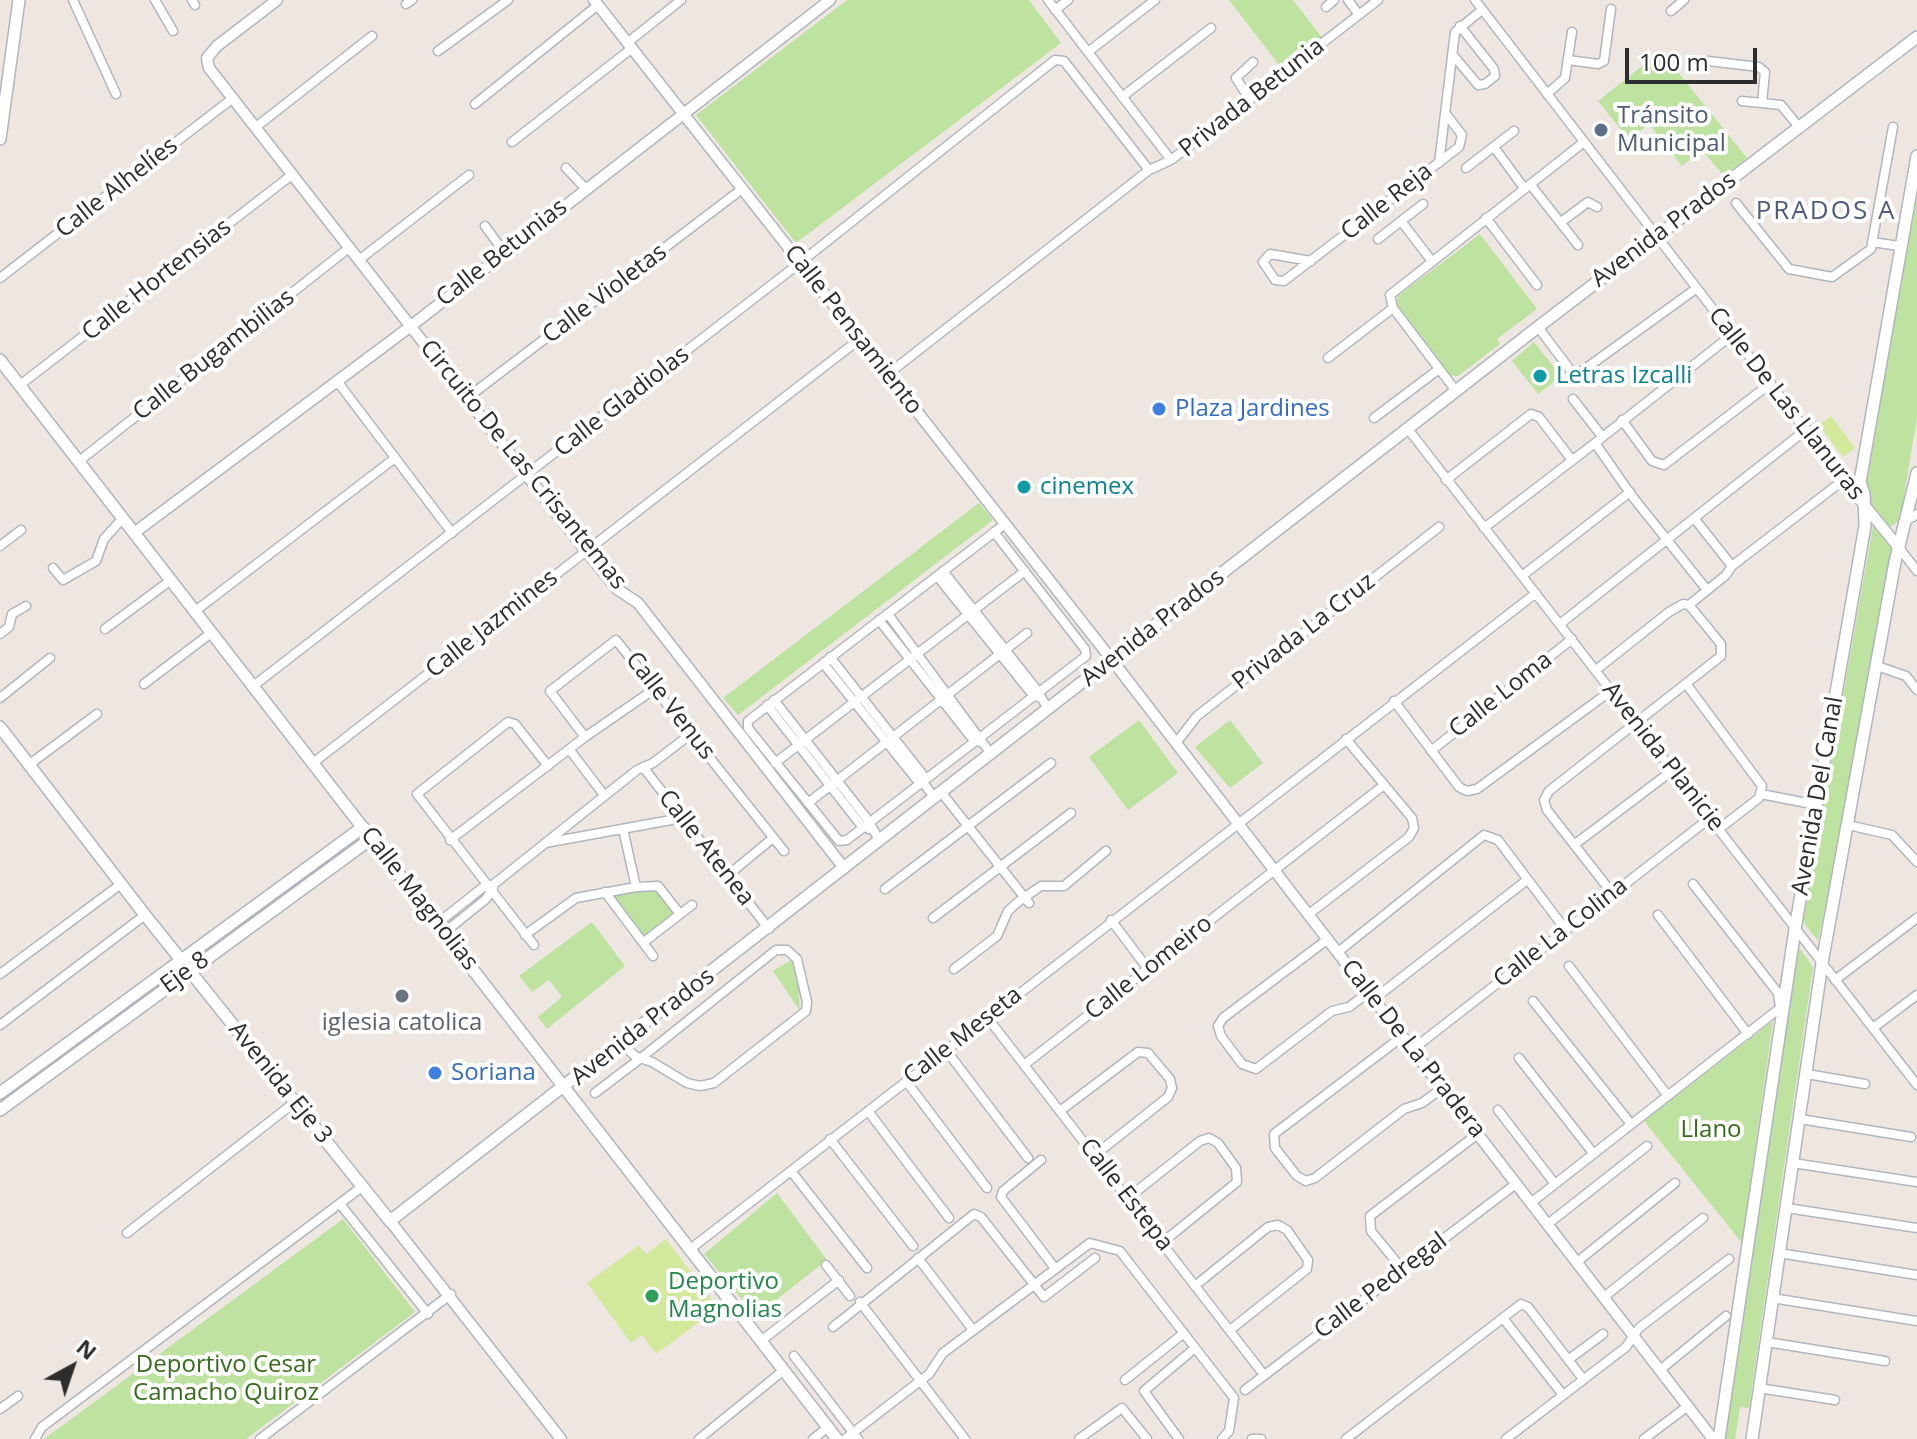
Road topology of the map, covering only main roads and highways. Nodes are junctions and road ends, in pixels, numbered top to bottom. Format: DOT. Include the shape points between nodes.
graph roads {
  1 [pos="19,0"];
  2 [pos="1917,37"];
  3 [pos="2,112"];
  4 [pos="0,139"];
  5 [pos="1917,156"];
  6 [pos="0,360"];
  7 [pos="1916,480"];
  8 [pos="0,727"];
  9 [pos="363,827"];
  10 [pos="372,838"];
  11 [pos="181,959"];
  12 [pos="190,970"];
  13 [pos="567,1087"];
  14 [pos="0,1093"];
  15 [pos="0,1110"];
  16 [pos="390,1221"];
  17 [pos="837,1439"];
  18 [pos="1716,1439"];
  19 [pos="1752,1439"];
  1 -- 3 [label="main road"];
  2 -- 13 [label="main road, Avenida Prados"];
  3 -- 4 [label="main road"];
  5 -- 18 [label="main road, Avenida Del Canal" via="1860,482 1865,506"];
  6 -- 9 [label="main road, Calle Magnolias"];
  7 -- 19 [label="main road, Avenida Del Canal" via="1822,963"];
  8 -- 11 [label="main road, Avenida Eje 3"];
  9 -- 10 [label="main road, Calle Magnolias"];
  9 -- 11 [label="main road, Eje 8"];
  10 -- 12 [label="main road, Eje 8"];
  10 -- 13 [label="main road, Calle Magnolias"];
  11 -- 12 [label="main road, Avenida Eje 3"];
  11 -- 14 [label="main road, Eje 8"];
  12 -- 15 [label="main road, Eje 8"];
  12 -- 16 [label="main road, Avenida Eje 3"];
  13 -- 16 [label="main road, Avenida Prados"];
  13 -- 17 [label="main road, Calle Magnolias"];
}
